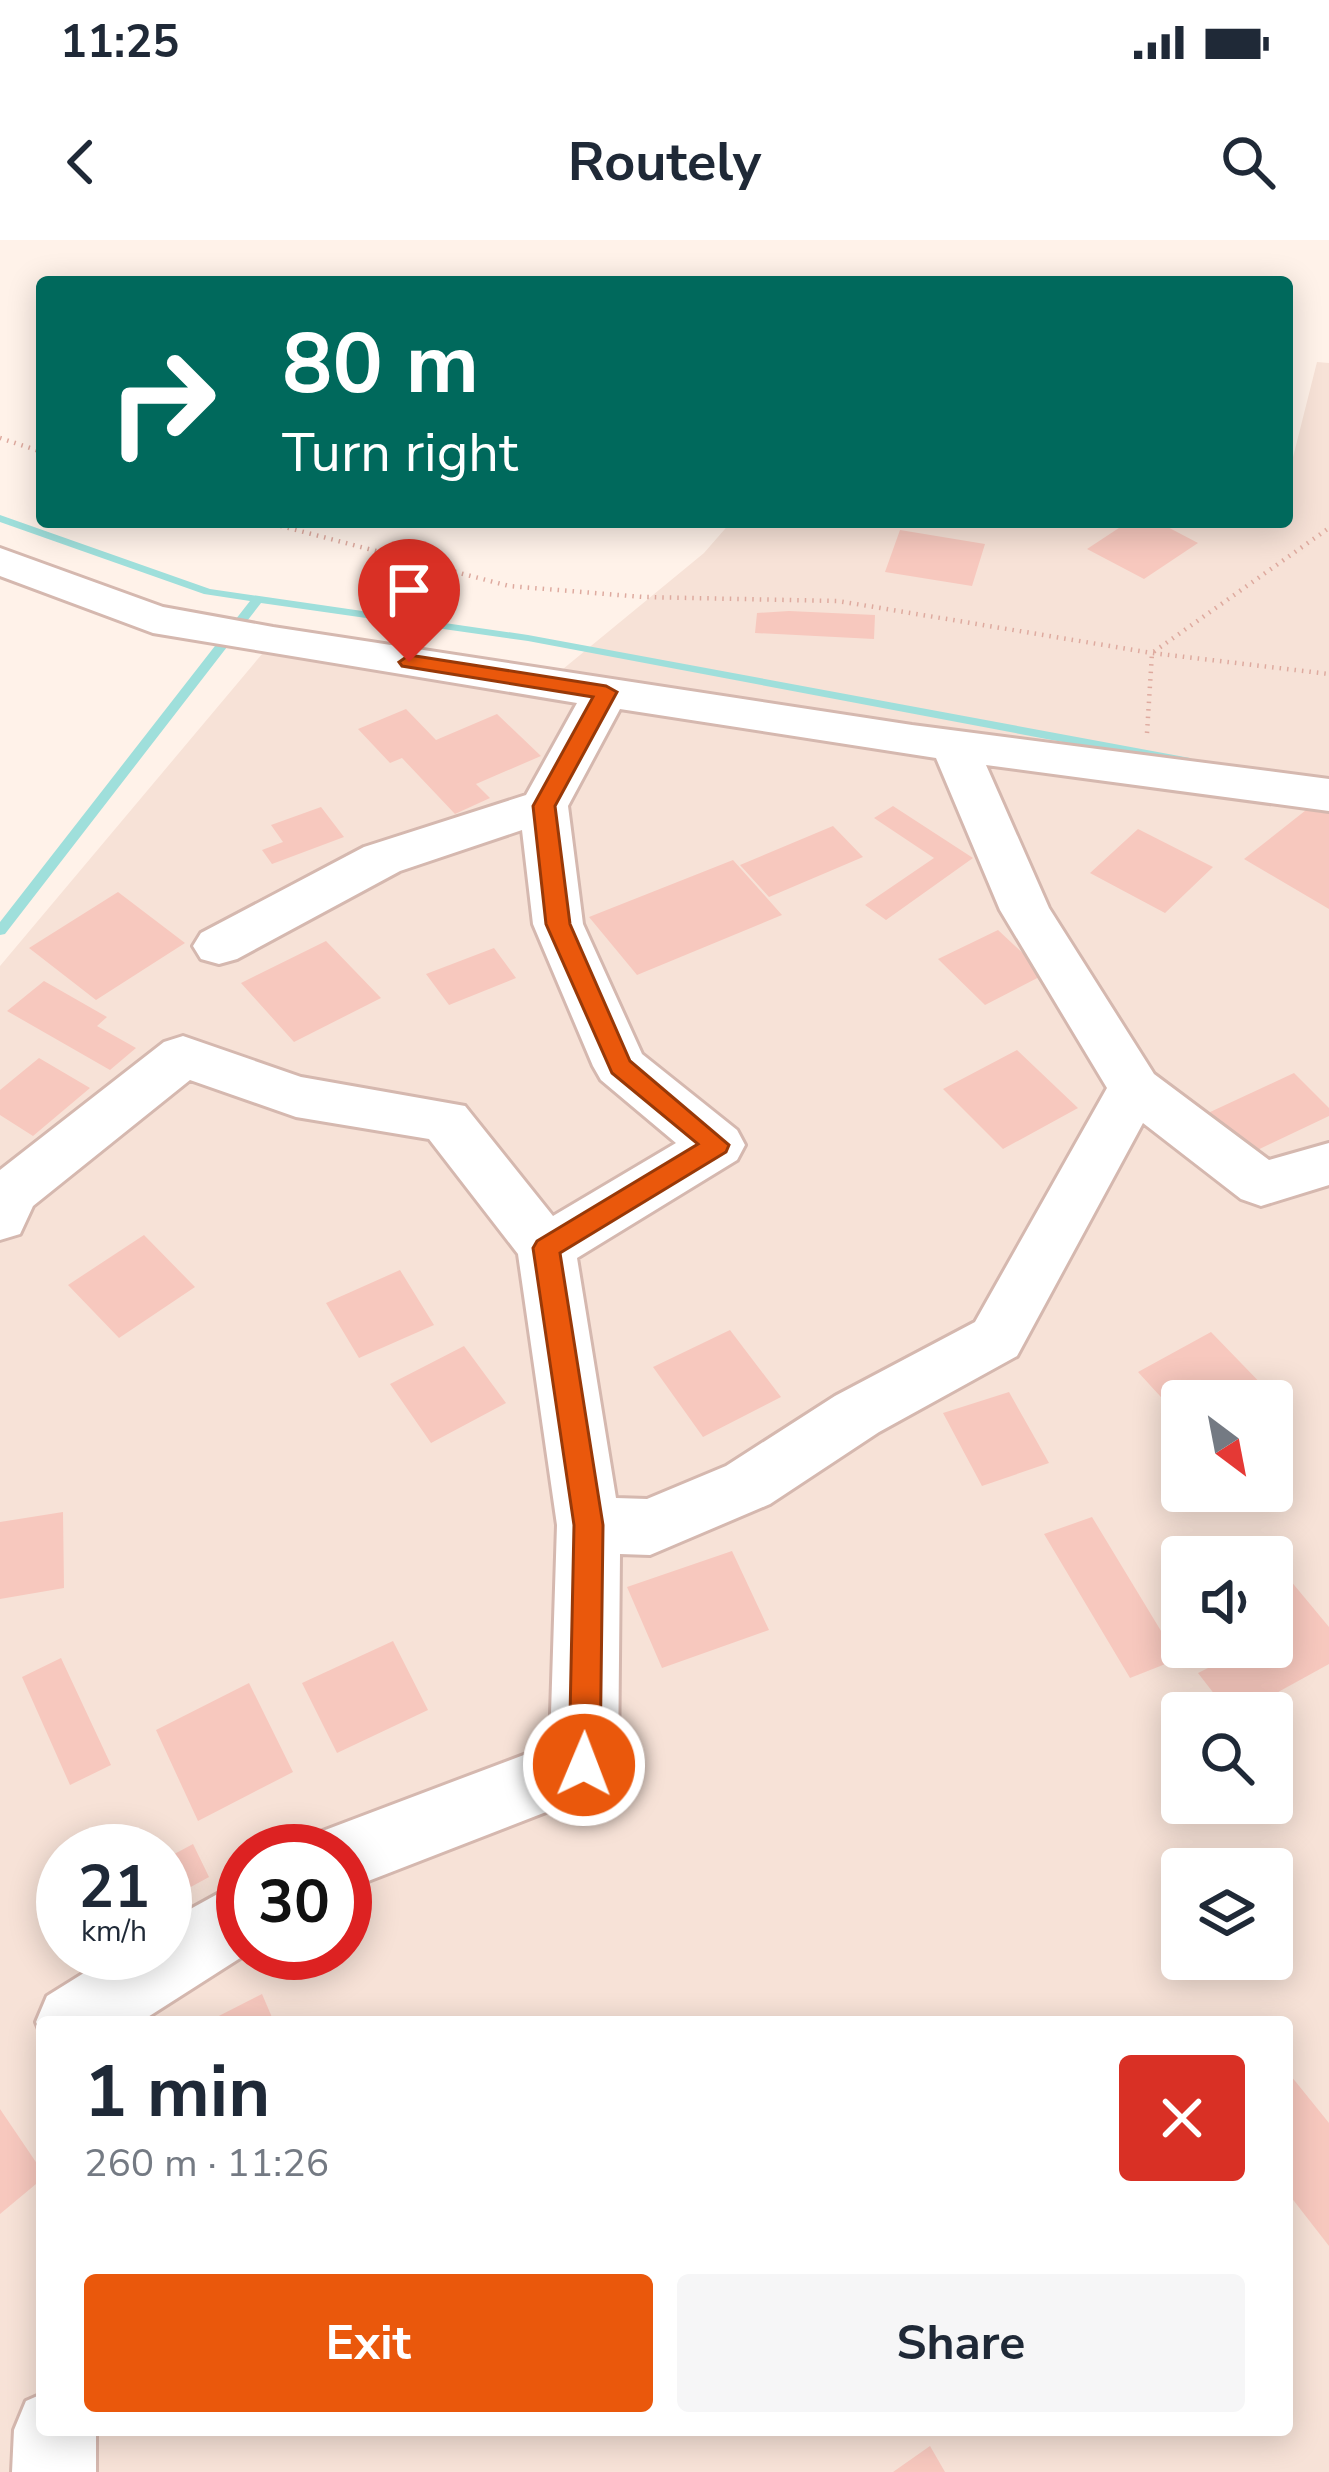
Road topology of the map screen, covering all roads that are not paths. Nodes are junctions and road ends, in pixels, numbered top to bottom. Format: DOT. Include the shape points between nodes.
graph roads {
  1 [pos="0,561"];
  2 [pos="606,692"];
  3 [pos="954,745"];
  4 [pos="1329,795"];
  5 [pos="544,806"];
  6 [pos="219,946"];
  7 [pos="1135,1088"];
  8 [pos="1329,1164"];
  9 [pos="0,1218"];
  10 [pos="546,1248"];
  11 [pos="589,1525"];
  12 [pos="372,1846"];
  13 [pos="216,1933"];
  14 [pos="83,2016"];
  15 [pos="55,2436"];
  16 [pos="54,2472"];
  1 -- 2 [label="street" via="153,619"];
  2 -- 3 [label="street"];
  2 -- 5 [label="street"];
  3 -- 4 [label="street"];
  3 -- 7 [label="street" via="1025,910"];
  5 -- 6 [label="street" via="382,859"];
  5 -- 10 [label="street" via="558,924 620,1066 717,1145"];
  7 -- 8 [label="street" via="1261,1184"];
  7 -- 11 [label="street" via="996,1339 748,1485 650,1526"];
  9 -- 10 [label="street" via="9,1194 183,1055 296,1097 446,1121"];
  10 -- 11 [label="street"];
  11 -- 12 [label="street" via="584,1765"];
  13 -- 14 [label="street"];
  15 -- 16 [label="street"];
}
